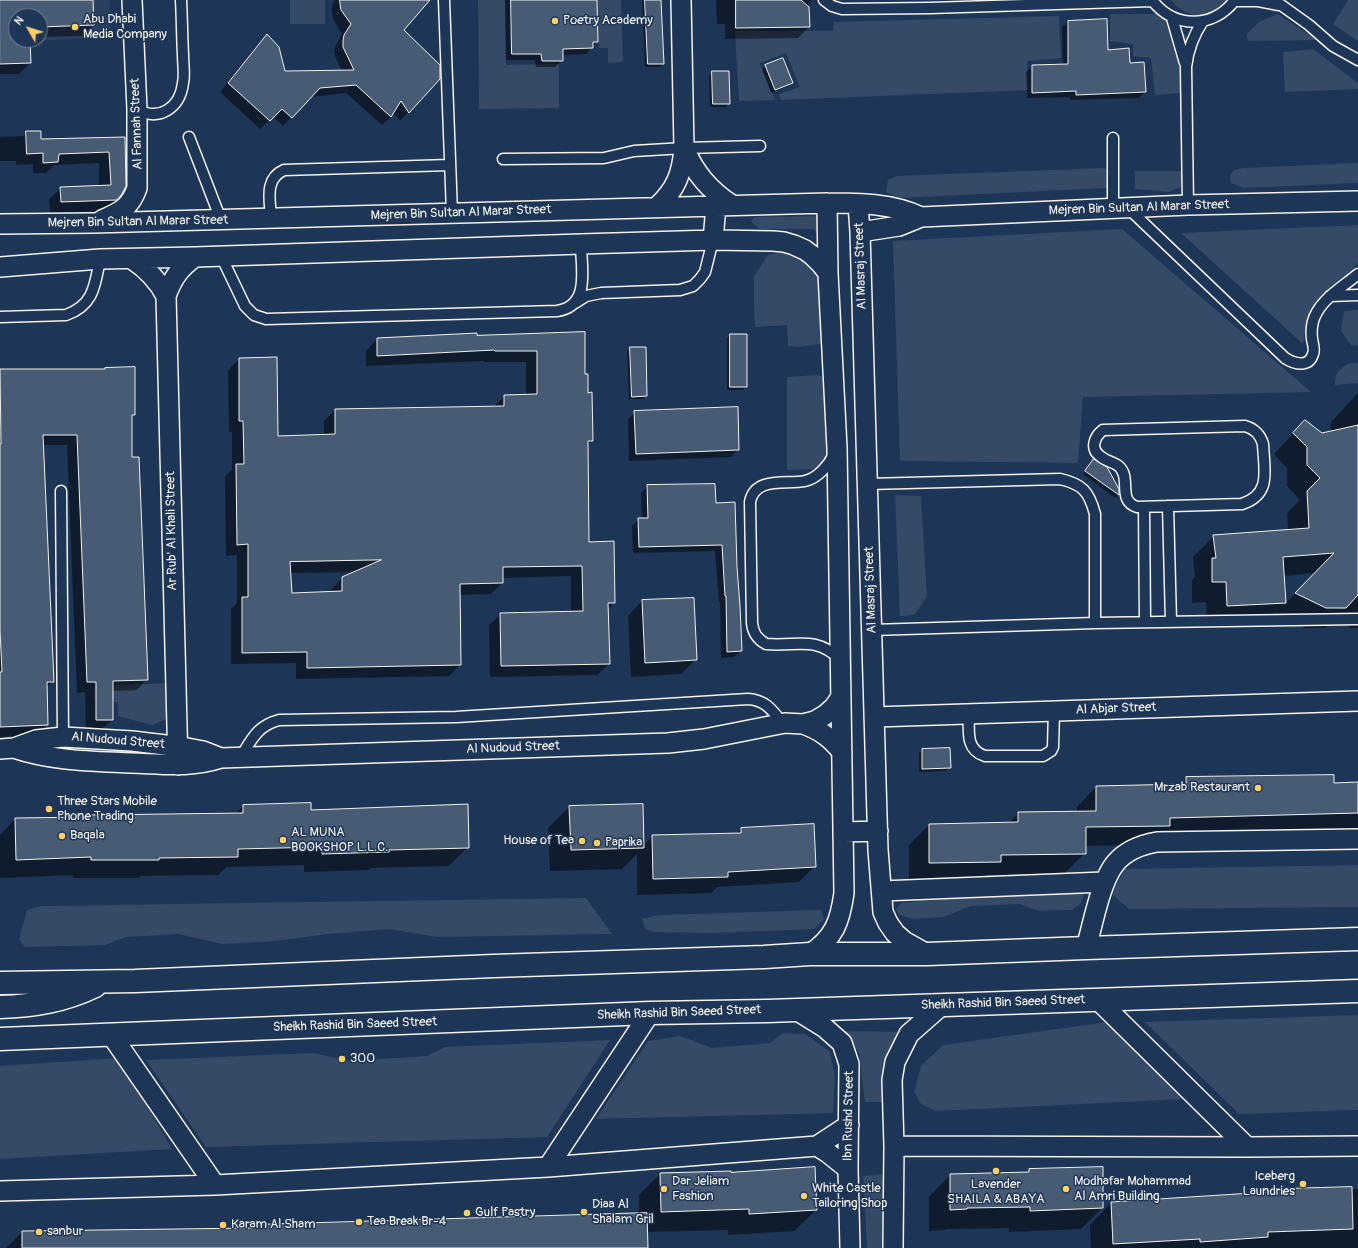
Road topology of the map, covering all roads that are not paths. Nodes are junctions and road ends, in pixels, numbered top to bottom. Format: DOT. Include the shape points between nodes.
graph roads {
  1 [pos="132,0"];
  2 [pos="181,0"];
  3 [pos="444,0"];
  4 [pos="681,0"];
  5 [pos="824,0"];
  6 [pos="1152,0"];
  7 [pos="1235,1"];
  8 [pos="1277,3"];
  9 [pos="930,4"];
  10 [pos="1172,18"];
  11 [pos="1203,21"];
  12 [pos="1358,60"];
  13 [pos="1186,67"];
  14 [pos="137,109"];
  15 [pos="189,137"];
  16 [pos="1113,138"];
  17 [pos="760,146"];
  18 [pos="684,148"];
  19 [pos="503,160"];
  20 [pos="450,165"];
  21 [pos="1358,201"];
  22 [pos="827,203"];
  23 [pos="858,204"];
  24 [pos="724,205"];
  25 [pos="1188,205"];
  26 [pos="657,207"];
  27 [pos="1121,209"];
  28 [pos="452,213"];
  29 [pos="921,217"];
  30 [pos="271,218"];
  31 [pos="221,220"];
  32 [pos="93,223"];
  33 [pos="0,224"];
  34 [pos="860,232"];
  35 [pos="713,240"];
  36 [pos="581,244"];
  37 [pos="221,256"];
  38 [pos="194,257"];
  39 [pos="100,259"];
  40 [pos="132,259"];
  41 [pos="0,267"];
  42 [pos="828,273"];
  43 [pos="1358,274"];
  44 [pos="1358,295"];
  45 [pos="166,296"];
  46 [pos="1330,296"];
  47 [pos="574,304"];
  48 [pos="0,317"];
  49 [pos="834,393"];
  50 [pos="865,395"];
  51 [pos="837,448"];
  52 [pos="868,484"];
  53 [pos="61,491"];
  54 [pos="1168,506"];
  55 [pos="1144,507"];
  56 [pos="1358,619"];
  57 [pos="1145,622"];
  58 [pos="1171,622"];
  59 [pos="1095,623"];
  60 [pos="872,630"];
  61 [pos="840,659"];
  62 [pos="841,697"];
  63 [pos="1358,701"];
  64 [pos="1054,711"];
  65 [pos="969,714"];
  66 [pos="875,717"];
  67 [pos="782,724"];
  68 [pos="803,724"];
  69 [pos="63,737"];
  70 [pos="178,746"];
  71 [pos="7,748"];
  72 [pos="842,752"];
  73 [pos="231,758"];
  74 [pos="178,765"];
  75 [pos="878,831"];
  76 [pos="844,832"];
  77 [pos="1358,839"];
  78 [pos="1104,882"];
  79 [pos="882,891"];
  80 [pos="1358,939"];
  81 [pos="1086,948"];
  82 [pos="810,954"];
  83 [pos="927,954"];
  84 [pos="103,982"];
  85 [pos="0,983"];
  86 [pos="1358,991"];
  87 [pos="1098,1000"];
  88 [pos="942,1005"];
  89 [pos="0,1007"];
  90 [pos="796,1010"];
  91 [pos="650,1013"];
  92 [pos="112,1036"];
  93 [pos="0,1039"];
  94 [pos="849,1125"];
  95 [pos="817,1146"];
  96 [pos="894,1146"];
  97 [pos="1358,1146"];
  98 [pos="1247,1147"];
  99 [pos="548,1167"];
  100 [pos="848,1169"];
  101 [pos="216,1185"];
  102 [pos="0,1191"];
  103 [pos="850,1248"];
  104 [pos="894,1248"];
  1 -- 14 [label="street, Al Fannah Street"];
  2 -- 14 [label="lane" via="184,76 182,89 173,105 163,113 150,114"];
  3 -- 20 [label="lane"];
  4 -- 18 [label="street"];
  5 -- 9 [label="lane" via="842,9"];
  6 -- 9 [label="lane"];
  6 -- 10 [label="lane"];
  7 -- 8 [label="lane"];
  7 -- 11 [label="lane" via="1215,17"];
  8 -- 12 [label="lane" via="1309,25 1333,46"];
  10 -- 11 [label="lane" via="1187,22"];
  10 -- 13 [label="lane"];
  11 -- 13 [label="lane" via="1190,43"];
  13 -- 25 [label="lane"];
  14 -- 32 [label="street, Al Fannah Street" via="138,188 129,204 122,210"];
  15 -- 31 [label="lane"];
  16 -- 27 [label="lane"];
  17 -- 18 [label="lane"];
  18 -- 19 [label="lane" via="634,151 604,158"];
  18 -- 24 [label="street" via="698,175"];
  18 -- 26 [label="street" via="677,181 667,198"];
  20 -- 28 [label="lane"];
  20 -- 30 [label="lane" via="284,170 275,176 269,189"];
  21 -- 25 [label="street, Mejren Bin Sultan Al Marar Street"];
  22 -- 23 [label="street, Mejren Bin Sultan Al Marar Street"];
  22 -- 24 [label="street, Mejren Bin Sultan Al Marar Street"];
  22 -- 42 [label="street"];
  23 -- 29 [label="street, Mejren Bin Sultan Al Marar Street" via="895,207"];
  23 -- 34 [label="street, Al Masraj Street"];
  24 -- 26 [label="street, Mejren Bin Sultan Al Marar Street"];
  24 -- 35 [label="street"];
  25 -- 27 [label="street, Mejren Bin Sultan Al Marar Street"];
  26 -- 28 [label="street, Mejren Bin Sultan Al Marar Street"];
  27 -- 29 [label="street, Mejren Bin Sultan Al Marar Street"];
  27 -- 46 [label="lane" via="1291,362 1298,364 1311,360 1314,353 1312,324 1322,304"];
  28 -- 30 [label="street, Mejren Bin Sultan Al Marar Street"];
  29 -- 34 [label="street, Mejren Bin Sultan Al Marar Street" via="899,226"];
  30 -- 31 [label="street, Mejren Bin Sultan Al Marar Street"];
  31 -- 32 [label="street, Mejren Bin Sultan Al Marar Street"];
  32 -- 33 [label="street, Mejren Bin Sultan Al Marar Street"];
  34 -- 50 [label="street, Al Masraj Street"];
  35 -- 36 [label="street"];
  35 -- 42 [label="street" via="773,241 794,245 813,256"];
  35 -- 47 [label="lane" via="705,272 693,286 680,290 594,294"];
  36 -- 37 [label="street"];
  36 -- 47 [label="lane" via="582,287"];
  37 -- 38 [label="street"];
  37 -- 47 [label="lane" via="245,306 254,315 266,319 558,311"];
  38 -- 40 [label="street"];
  38 -- 45 [label="street, Ar Rub' Al Khali Street" via="174,278"];
  39 -- 40 [label="street"];
  39 -- 41 [label="street"];
  39 -- 48 [label="lane" via="91,296 73,313"];
  40 -- 45 [label="street, Ar Rub' Al Khali Street" via="155,278"];
  42 -- 49 [label="street"];
  43 -- 46 [label="lane"];
  44 -- 46 [label="lane"];
  45 -- 70 [label="street, Ar Rub' Al Khali Street"];
  49 -- 50 [label="street" via="838,399 852,403"];
  49 -- 51 [label="street"];
  50 -- 52 [label="street, Al Masraj Street"];
  51 -- 61 [label="street"];
  51 -- 61 [label="lane" via="817,476 758,487 751,496 750,510 752,623 756,636 766,644 818,645"];
  52 -- 59 [label="lane" via="1060,479 1073,482 1084,490 1095,514"];
  52 -- 60 [label="street, Al Masraj Street"];
  53 -- 69 [label="lane"];
  54 -- 55 [label="lane"];
  54 -- 55 [label="lane" via="1242,504 1256,497 1264,483 1263,444 1259,434 1245,426 1103,430 1095,438 1097,454 1121,468 1126,496 1130,503"];
  54 -- 58 [label="lane"];
  55 -- 57 [label="lane"];
  56 -- 58 [label="lane"];
  57 -- 58 [label="lane"];
  57 -- 59 [label="lane"];
  59 -- 60 [label="lane"];
  60 -- 66 [label="street, Al Masraj Street"];
  61 -- 62 [label="street"];
  62 -- 68 [label="street, Al Nudoud Street" via="825,715"];
  62 -- 72 [label="street"];
  63 -- 64 [label="street, Al Abjar Street"];
  64 -- 65 [label="street, Al Abjar Street"];
  64 -- 65 [label="lane" via="1053,747 1043,756 980,755 970,743"];
  65 -- 66 [label="street, Al Abjar Street"];
  66 -- 75 [label="street, Al Masraj Street"];
  67 -- 68 [label="street, Al Nudoud Street"];
  67 -- 73 [label="street, Al Nudoud Street" via="668,743"];
  67 -- 73 [label="lane" via="769,706 748,699 456,717 279,720 266,725"];
  68 -- 72 [label="street, Al Nudoud Street" via="825,734"];
  69 -- 70 [label="street, Al Nudoud Street"];
  69 -- 71 [label="street, Al Nudoud Street" via="36,740"];
  70 -- 73 [label="street, Al Nudoud Street"];
  70 -- 74 [label="street, Ar Rub' Al Khali Street"];
  71 -- 74 [label="street, Al Nudoud Street" via="57,758 95,762"];
  72 -- 76 [label="street"];
  73 -- 74 [label="street, Al Nudoud Street"];
  75 -- 76 [label="street"];
  75 -- 79 [label="street, Al Masraj Street"];
  76 -- 82 [label="street" via="842,911 830,936 821,947"];
  77 -- 78 [label="street" via="1157,842 1132,849 1112,866"];
  78 -- 79 [label="street"];
  78 -- 81 [label="street"];
  79 -- 83 [label="street, Al Masraj Street" via="883,912 888,924 904,942"];
  80 -- 81 [label="main road"];
  81 -- 83 [label="main road"];
  82 -- 83 [label="main road"];
  82 -- 84 [label="main road" via="764,958"];
  84 -- 85 [label="main road"];
  84 -- 89 [label="main road" via="60,1000 37,1005"];
  86 -- 87 [label="main road, Sheikh Rashid Bin Saeed Street"];
  87 -- 88 [label="main road, Sheikh Rashid Bin Saeed Street"];
  87 -- 98 [label="street"];
  88 -- 90 [label="main road, Sheikh Rashid Bin Saeed Street"];
  88 -- 96 [label="street" via="909,1034 895,1062 892,1080"];
  90 -- 91 [label="main road, Sheikh Rashid Bin Saeed Street"];
  90 -- 94 [label="street, Ibn Rushd Street" via="825,1028 842,1043 849,1064"];
  91 -- 92 [label="main road, Sheikh Rashid Bin Saeed Street"];
  91 -- 99 [label="street"];
  92 -- 93 [label="main road, Sheikh Rashid Bin Saeed Street"];
  92 -- 101 [label="street"];
  94 -- 95 [label="street"];
  94 -- 100 [label="street, Ibn Rushd Street"];
  95 -- 99 [label="street"];
  95 -- 100 [label="street"];
  96 -- 98 [label="street"];
  96 -- 104 [label="street"];
  97 -- 98 [label="street"];
  99 -- 101 [label="street"];
  100 -- 103 [label="street, Ibn Rushd Street"];
  101 -- 102 [label="street"];
}
